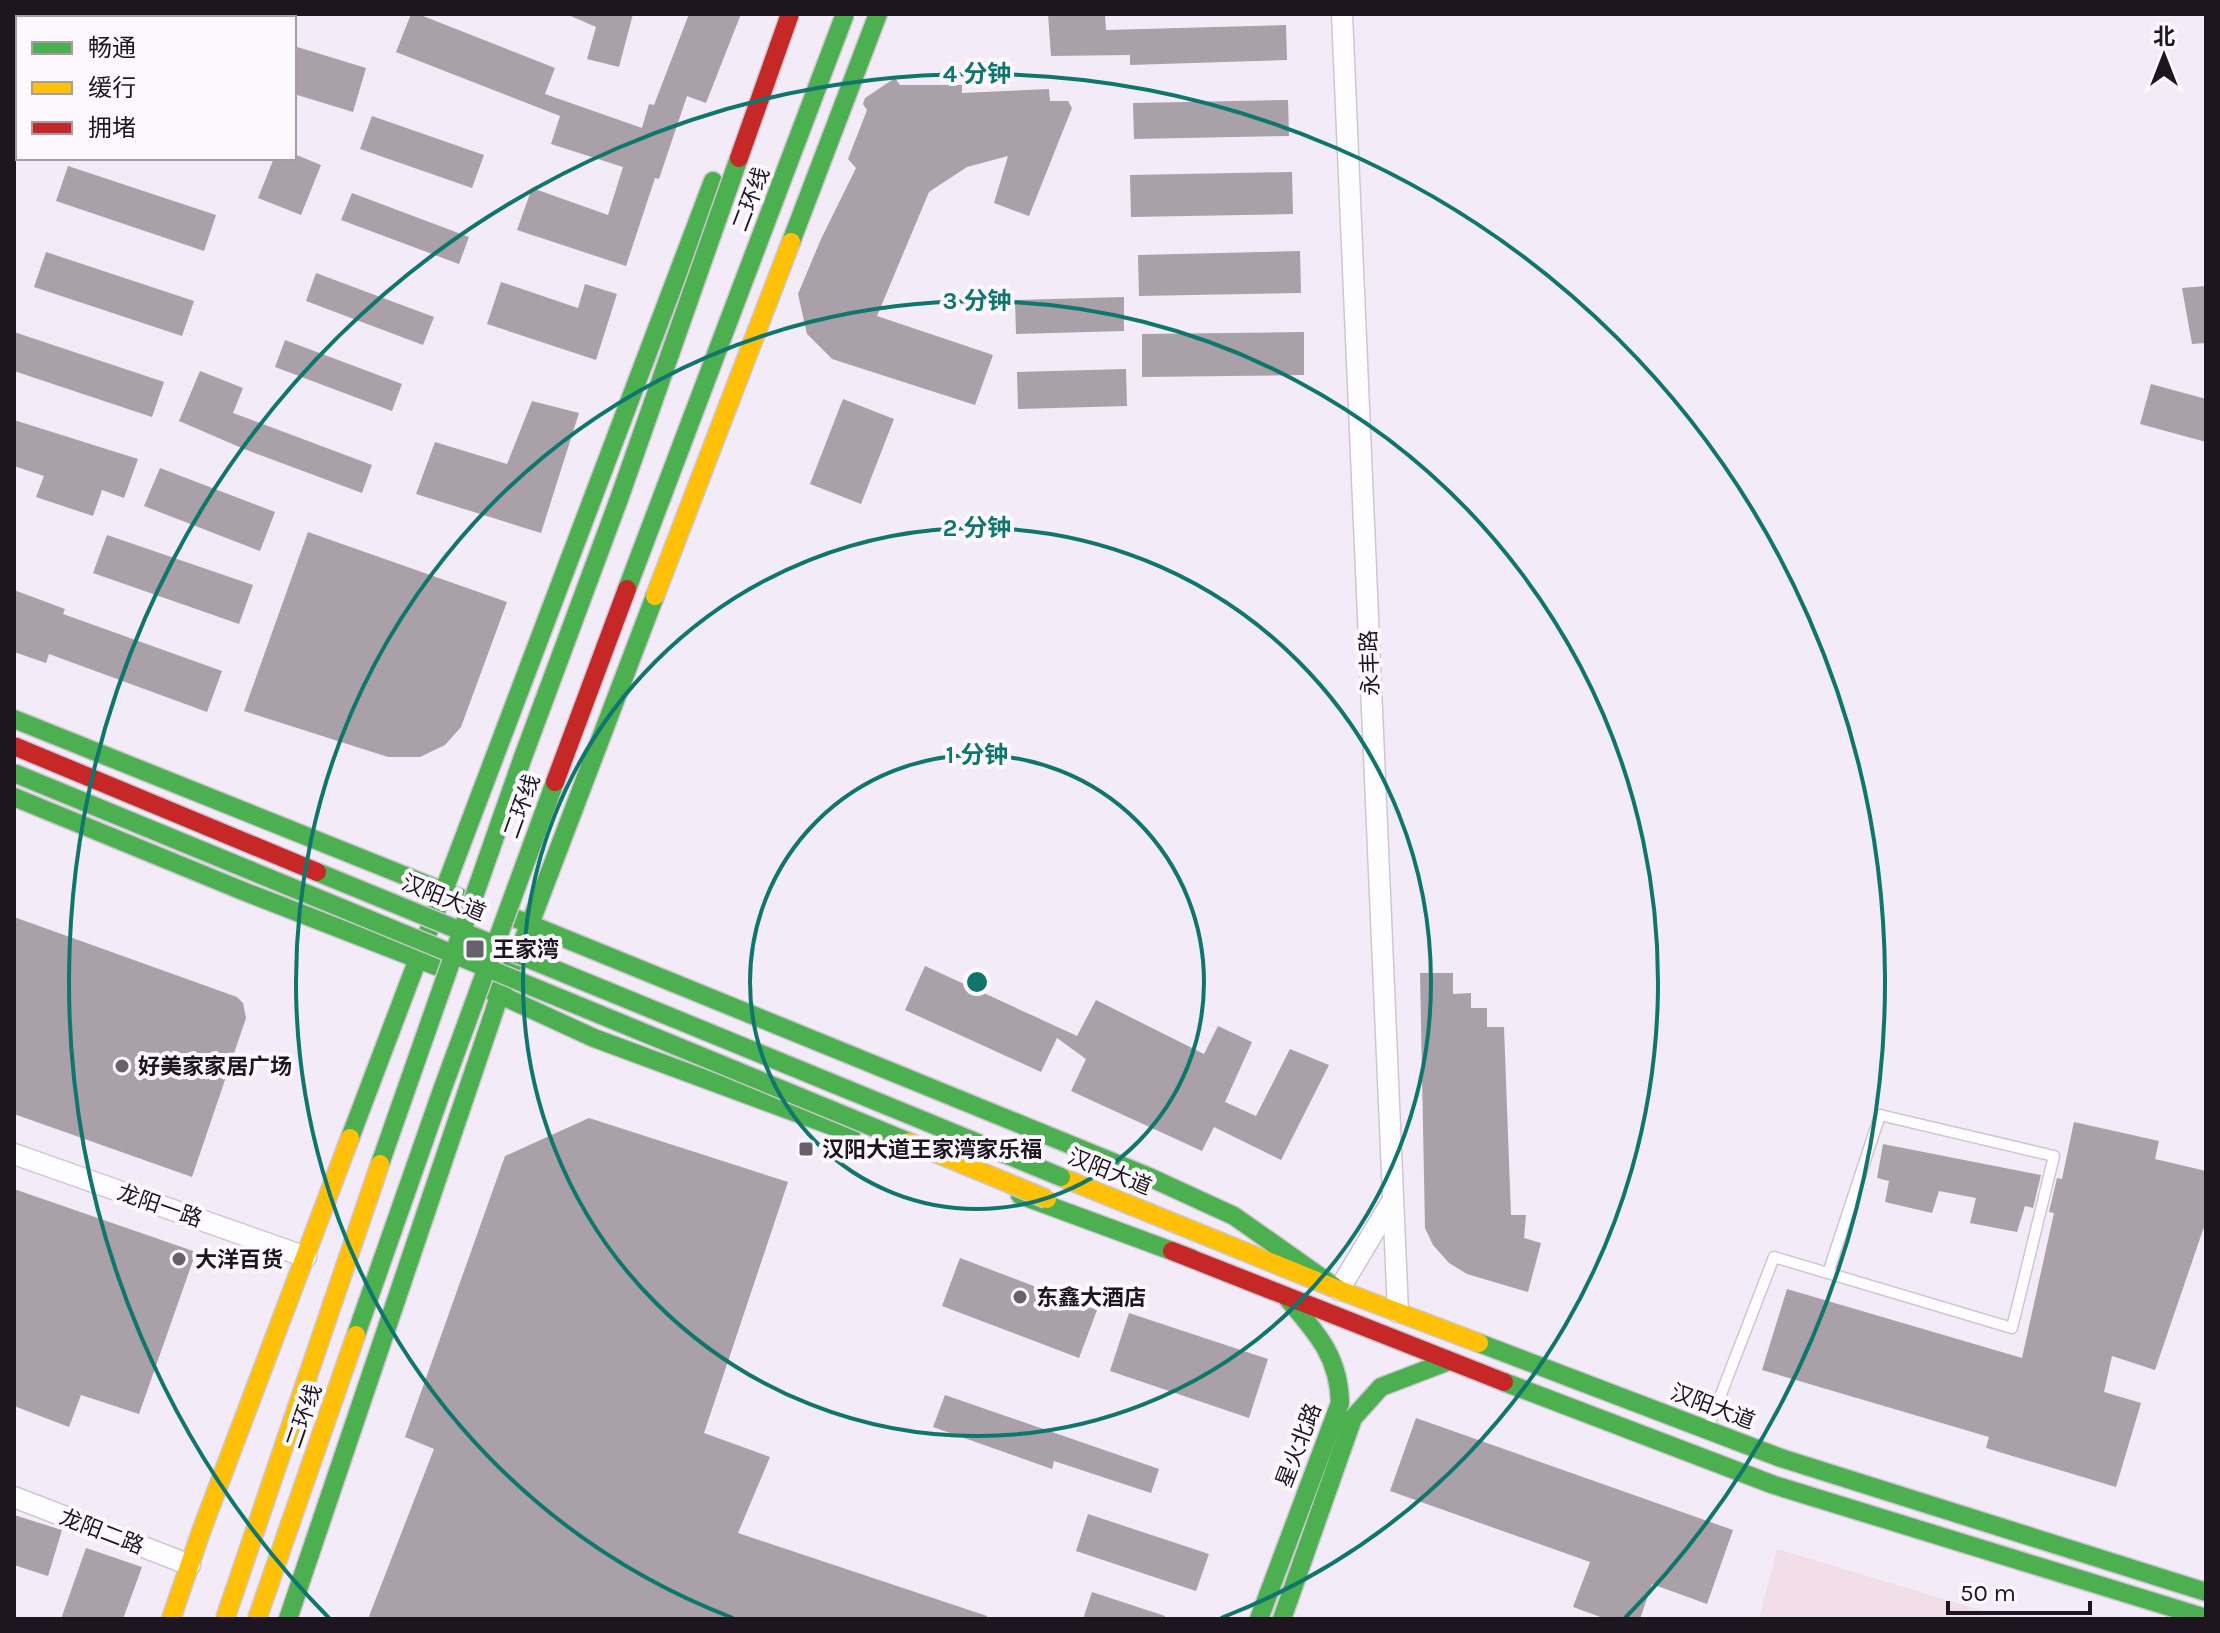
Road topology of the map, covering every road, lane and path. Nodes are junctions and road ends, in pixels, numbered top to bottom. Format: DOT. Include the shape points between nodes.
graph roads {
  1 [pos="776,14"];
  2 [pos="790,14"];
  3 [pos="845,14"];
  4 [pos="878,14"];
  5 [pos="1342,14"];
  6 [pos="14,719"];
  7 [pos="14,746"];
  8 [pos="14,773"];
  9 [pos="14,797"];
  10 [pos="446,892"];
  11 [pos="530,924"];
  12 [pos="420,960"];
  13 [pos="500,994"];
  14 [pos="14,1154"];
  15 [pos="1391,1203"];
  16 [pos="306,1257"];
  17 [pos="1191,1258"];
  18 [pos="1828,1273"];
  19 [pos="1339,1290"];
  20 [pos="1287,1298"];
  21 [pos="1398,1312"];
  22 [pos="1449,1361"];
  23 [pos="1707,1430"];
  24 [pos="14,1497"];
  25 [pos="190,1565"];
  26 [pos="2206,1592"];
  27 [pos="2206,1618"];
  28 [pos="171,1619"];
  29 [pos="225,1619"];
  30 [pos="257,1619"];
  31 [pos="288,1619"];
  32 [pos="1259,1619"];
  33 [pos="1282,1619"];
  1 -- 10 [label="main road"];
  2 -- 29 [label="main road, 二环线, bridge" via="417,1055"];
  3 -- 30 [label="main road, 二环线, bridge" via="452,1063"];
  4 -- 11 [label="main road"];
  5 -- 15 [label="street, 永丰路"];
  6 -- 10 [label="main road"];
  7 -- 19 [label="main road, 汉阳大道, bridge"];
  8 -- 17 [label="main road, bridge"];
  9 -- 12 [label="main road"];
  10 -- 11 [label="main road"];
  10 -- 12 [label="main road"];
  11 -- 13 [label="main road"];
  11 -- 19 [label="main road" via="1147,1176 1234,1216"];
  12 -- 13 [label="main road"];
  12 -- 16 [label="main road"];
  13 -- 17 [label="main road" via="594,1038"];
  13 -- 31 [label="main road"];
  14 -- 16 [label="street, 龙阳一路"];
  15 -- 19 [label="street"];
  15 -- 21 [label="street, 永丰路"];
  16 -- 25 [label="main road"];
  17 -- 20 [label="main road"];
  18 -- 18 [label="lane" via="2012,1328 2054,1156 1880,1115"];
  18 -- 23 [label="lane" via="1774,1257"];
  19 -- 21 [label="main road, 汉阳大道"];
  20 -- 22 [label="main road"];
  20 -- 32 [label="main road, 星火北路" via="1328,1347 1341,1380 1340,1403"];
  21 -- 23 [label="main road, 汉阳大道"];
  22 -- 27 [label="main road" via="1774,1485"];
  22 -- 33 [label="main road, 星火北路" via="1381,1387 1353,1418"];
  23 -- 26 [label="main road, 汉阳大道"];
  24 -- 25 [label="street, 龙阳二路"];
  25 -- 28 [label="main road"];
}
